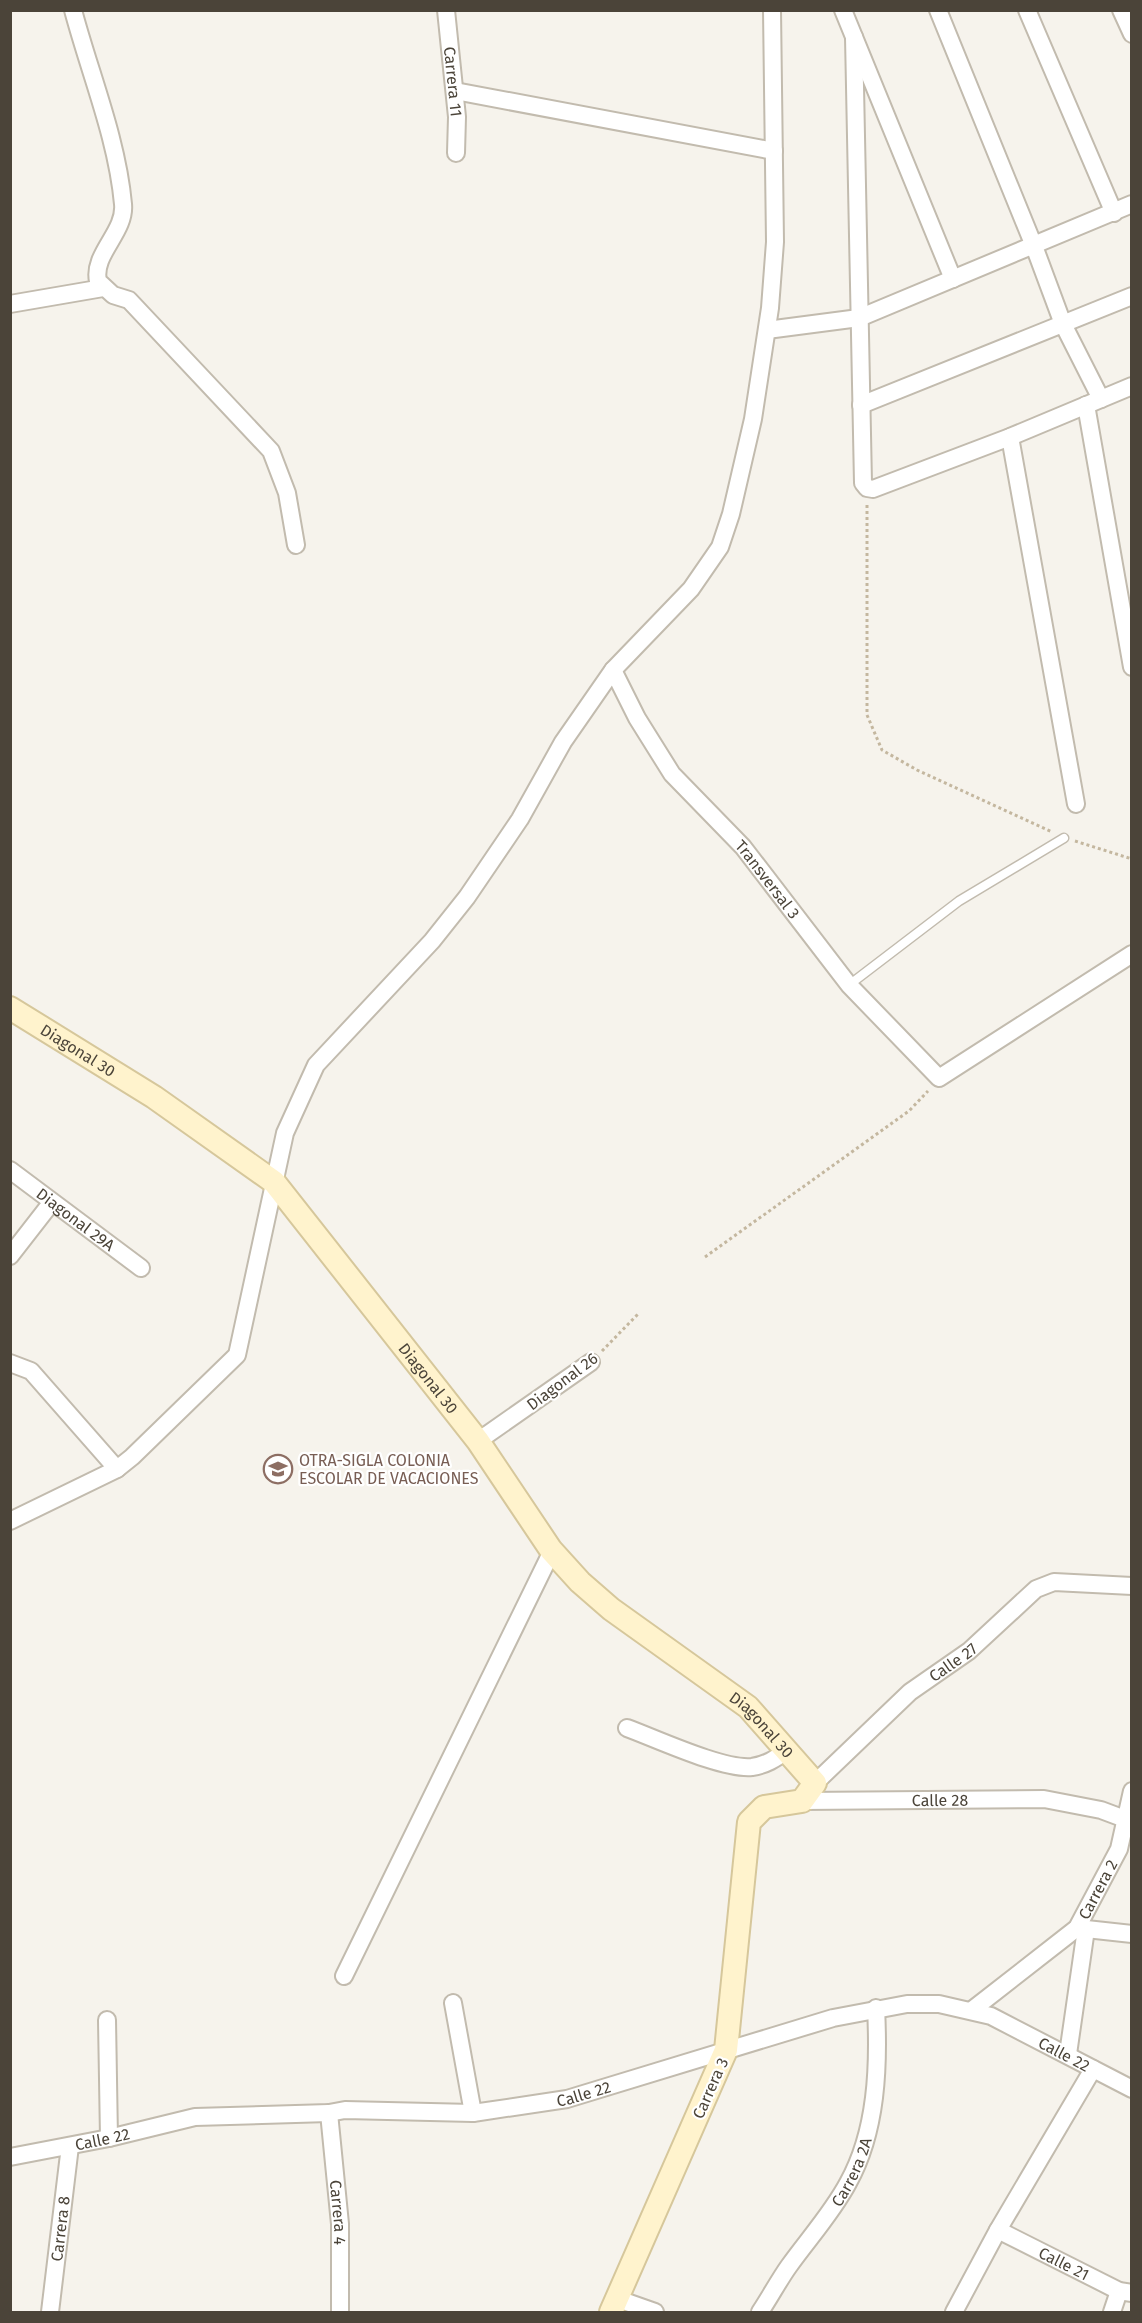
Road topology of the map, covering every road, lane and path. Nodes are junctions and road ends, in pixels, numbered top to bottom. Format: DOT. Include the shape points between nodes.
graph roads {
  1 [pos="73,10"];
  2 [pos="446,10"];
  3 [pos="772,10"];
  4 [pos="843,10"];
  5 [pos="938,10"];
  6 [pos="1027,10"];
  7 [pos="1121,10"];
  8 [pos="1131,34"];
  9 [pos="854,37"];
  10 [pos="455,91"];
  11 [pos="774,151"];
  12 [pos="456,153"];
  13 [pos="1131,204"];
  14 [pos="1114,213"];
  15 [pos="1034,246"];
  16 [pos="953,279"];
  17 [pos="103,288"];
  18 [pos="1131,296"];
  19 [pos="10,304"];
  20 [pos="859,318"];
  21 [pos="1063,324"];
  22 [pos="767,330"];
  23 [pos="1131,386"];
  24 [pos="1094,402"];
  25 [pos="861,405"];
  26 [pos="1010,437"];
  27 [pos="867,488"];
  28 [pos="296,545"];
  29 [pos="1129,635"];
  30 [pos="1131,667"];
  31 [pos="613,670"];
  32 [pos="1076,804"];
  33 [pos="1065,837"];
  34 [pos="1131,858"];
  35 [pos="1131,954"];
  36 [pos="849,985"];
  37 [pos="10,1008"];
  38 [pos="939,1078"];
  39 [pos="10,1170"];
  40 [pos="274,1182"];
  41 [pos="51,1202"];
  42 [pos="10,1256"];
  43 [pos="705,1257"];
  44 [pos="141,1268"];
  45 [pos="639,1313"];
  46 [pos="591,1362"];
  47 [pos="10,1363"];
  48 [pos="478,1441"];
  49 [pos="117,1469"];
  50 [pos="10,1521"];
  51 [pos="552,1551"];
  52 [pos="1131,1586"];
  53 [pos="627,1728"];
  54 [pos="786,1752"];
  55 [pos="1131,1791"];
  56 [pos="808,1792"];
  57 [pos="755,1813"];
  58 [pos="1125,1819"];
  59 [pos="1125,1851"];
  60 [pos="1082,1929"];
  61 [pos="1131,1934"];
  62 [pos="344,1977"];
  63 [pos="453,2003"];
  64 [pos="876,2008"];
  65 [pos="972,2010"];
  66 [pos="107,2020"];
  67 [pos="726,2050"];
  68 [pos="1068,2054"];
  69 [pos="1093,2069"];
  70 [pos="1131,2089"];
  71 [pos="329,2113"];
  72 [pos="473,2113"];
  73 [pos="108,2138"];
  74 [pos="70,2146"];
  75 [pos="10,2157"];
  76 [pos="998,2230"];
  77 [pos="1125,2292"];
  78 [pos="615,2306"];
  79 [pos="50,2313"];
  80 [pos="340,2313"];
  81 [pos="655,2313"];
  82 [pos="760,2313"];
  83 [pos="954,2313"];
  84 [pos="1112,2313"];
  1 -- 17 [label="street" via="112,145 124,206 119,226 98,266"];
  2 -- 10 [label="street, Carrera 11"];
  3 -- 11 [label="street"];
  4 -- 9 [label="street"];
  5 -- 15 [label="street"];
  6 -- 14 [label="street"];
  7 -- 8 [label="street"];
  9 -- 16 [label="street"];
  9 -- 20 [label="street"];
  10 -- 11 [label="street"];
  10 -- 12 [label="street, Carrera 11"];
  11 -- 22 [label="street" via="775,243"];
  13 -- 14 [label="street"];
  14 -- 15 [label="street"];
  15 -- 16 [label="street"];
  15 -- 21 [label="street"];
  16 -- 20 [label="street"];
  17 -- 19 [label="street"];
  17 -- 28 [label="street" via="129,300 271,451 287,493"];
  18 -- 21 [label="street"];
  20 -- 22 [label="street"];
  20 -- 25 [label="street"];
  21 -- 24 [label="street"];
  21 -- 25 [label="street"];
  22 -- 31 [label="street" via="753,419 720,547 692,589"];
  23 -- 24 [label="street"];
  24 -- 26 [label="street"];
  24 -- 29 [label="street"];
  25 -- 27 [label="street" via="862,483"];
  26 -- 27 [label="street"];
  26 -- 32 [label="street"];
  27 -- 33 [label="path" via="867,715 882,750 917,771"];
  29 -- 30 [label="street"];
  31 -- 36 [label="street, Transversal 3" via="672,774 743,847"];
  31 -- 40 [label="street" via="563,742 520,819 467,897 432,941 316,1065 285,1133"];
  33 -- 34 [label="path"];
  33 -- 36 [label="lane" via="959,902"];
  35 -- 38 [label="street"];
  36 -- 38 [label="street, Transversal 3"];
  37 -- 40 [label="street, Diagonal 30" via="154,1097"];
  38 -- 43 [label="path" via="909,1111"];
  39 -- 41 [label="street, Diagonal 29A"];
  40 -- 48 [label="street, Diagonal 30"];
  40 -- 49 [label="street" via="237,1355"];
  41 -- 42 [label="street"];
  41 -- 44 [label="street, Diagonal 29A"];
  45 -- 46 [label="path, Diagonal 26"];
  46 -- 48 [label="street, Diagonal 26"];
  47 -- 49 [label="street" via="31,1371"];
  48 -- 51 [label="street, Diagonal 30"];
  49 -- 50 [label="street"];
  51 -- 54 [label="street, Diagonal 30" via="611,1610 748,1707"];
  51 -- 62 [label="street"];
  52 -- 56 [label="street, Calle 27" via="1054,1582 1036,1589 969,1651 910,1692"];
  53 -- 54 [label="street" via="728,1765 751,1767 772,1762"];
  54 -- 56 [label="street, Diagonal 30"];
  55 -- 58 [label="street, Carrera 2"];
  56 -- 57 [label="street, Calle 28"];
  56 -- 58 [label="street, Calle 28" via="1044,1799"];
  57 -- 67 [label="street, Carrera 3" via="746,1832"];
  58 -- 59 [label="street, Carrera 2"];
  59 -- 60 [label="street, Carrera 2"];
  60 -- 61 [label="street"];
  60 -- 65 [label="street, Carrera 2"];
  60 -- 68 [label="street"];
  63 -- 72 [label="street"];
  64 -- 65 [label="street, Calle 22" via="939,2004"];
  64 -- 67 [label="street, Calle 22"];
  64 -- 82 [label="street, Carrera 2A" via="874,2100 862,2148 849,2182"];
  65 -- 68 [label="street, Calle 22"];
  66 -- 73 [label="street"];
  67 -- 72 [label="street, Calle 22" via="567,2099"];
  67 -- 78 [label="street, Carrera 3"];
  68 -- 69 [label="street, Calle 22"];
  69 -- 70 [label="street, Calle 22"];
  69 -- 76 [label="street"];
  71 -- 72 [label="street, Calle 22"];
  71 -- 73 [label="street, Calle 22" via="195,2117"];
  71 -- 80 [label="street, Carrera 4" via="340,2224"];
  73 -- 74 [label="street, Calle 22"];
  74 -- 75 [label="street, Calle 22"];
  74 -- 79 [label="street, Carrera 8"];
  76 -- 77 [label="street, Calle 21"];
  76 -- 83 [label="street"];
  77 -- 84 [label="street"];
  78 -- 81 [label="street"];
}
